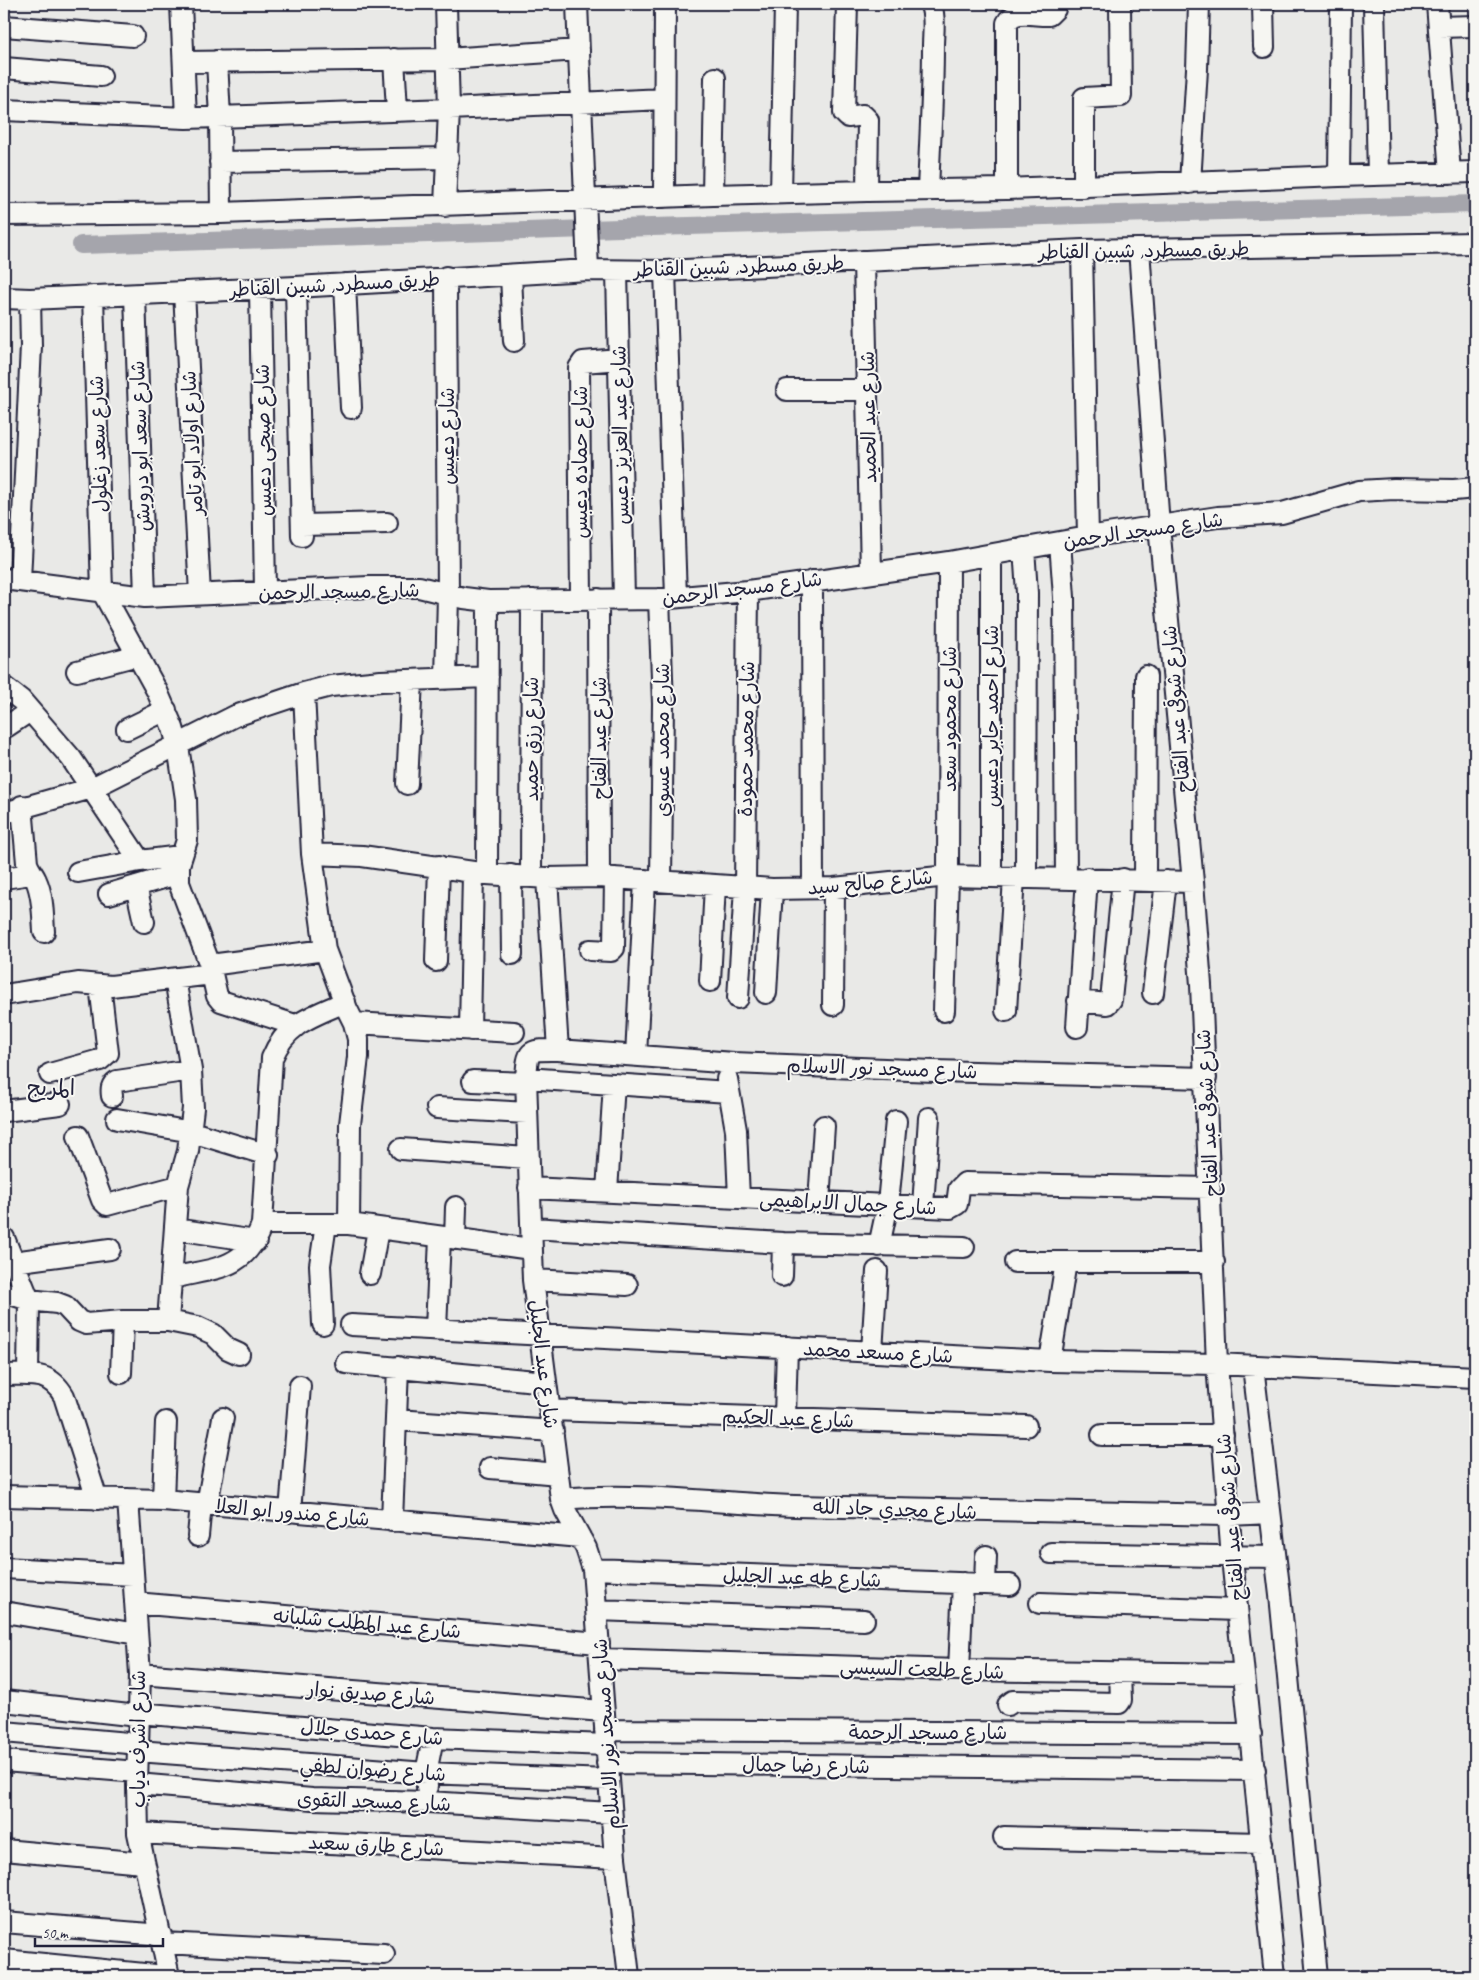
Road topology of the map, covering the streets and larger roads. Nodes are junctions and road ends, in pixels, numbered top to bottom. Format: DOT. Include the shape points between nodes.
graph roads {
  1 [pos="181,4"];
  2 [pos="446,4"];
  3 [pos="577,4"];
  4 [pos="665,4"];
  5 [pos="785,4"];
  6 [pos="847,4"];
  7 [pos="930,4"];
  8 [pos="1055,4"];
  9 [pos="1120,4"];
  10 [pos="1199,4"];
  11 [pos="1263,4"];
  12 [pos="1340,4"];
  13 [pos="1374,4"];
  14 [pos="1437,4"];
  15 [pos="4,26"];
  16 [pos="1475,26"];
  17 [pos="1438,27"];
  18 [pos="134,36"];
  19 [pos="1264,47"];
  20 [pos="579,50"];
  21 [pos="394,59"];
  22 [pos="447,59"];
  23 [pos="217,61"];
  24 [pos="184,62"];
  25 [pos="4,68"];
  26 [pos="101,76"];
  27 [pos="714,78"];
  28 [pos="664,99"];
  29 [pos="582,103"];
  30 [pos="449,109"];
  31 [pos="4,110"];
  32 [pos="397,110"];
  33 [pos="220,117"];
  34 [pos="186,118"];
  35 [pos="448,158"];
  36 [pos="220,162"];
  37 [pos="1475,172"];
  38 [pos="1450,173"];
  39 [pos="1378,175"];
  40 [pos="1339,176"];
  41 [pos="1190,182"];
  42 [pos="1084,187"];
  43 [pos="1007,189"];
  44 [pos="928,190"];
  45 [pos="867,191"];
  46 [pos="781,193"];
  47 [pos="713,196"];
  48 [pos="664,197"];
  49 [pos="445,206"];
  50 [pos="585,207"];
  51 [pos="220,213"];
  52 [pos="4,216"];
  53 [pos="1475,243"];
  54 [pos="1139,249"];
  55 [pos="1082,250"];
  56 [pos="587,261"];
  57 [pos="864,261"];
  58 [pos="617,271"];
  59 [pos="665,271"];
  60 [pos="511,275"];
  61 [pos="446,277"];
  62 [pos="345,284"];
  63 [pos="296,287"];
  64 [pos="260,289"];
  65 [pos="184,292"];
  66 [pos="135,294"];
  67 [pos="93,296"];
  68 [pos="4,298"];
  69 [pos="30,299"];
  70 [pos="514,341"];
  71 [pos="619,359"];
  72 [pos="787,390"];
  73 [pos="867,390"];
  74 [pos="351,408"];
  75 [pos="1475,488"];
  76 [pos="387,523"];
  77 [pos="1159,526"];
  78 [pos="1088,537"];
  79 [pos="1060,542"];
  80 [pos="1024,548"];
  81 [pos="991,555"];
  82 [pos="949,562"];
  83 [pos="871,572"];
  84 [pos="12,580"];
  85 [pos="812,581"];
  86 [pos="102,591"];
  87 [pos="265,591"];
  88 [pos="748,591"];
  89 [pos="200,594"];
  90 [pos="448,595"];
  91 [pos="145,597"];
  92 [pos="668,598"];
  93 [pos="589,599"];
  94 [pos="624,599"];
  95 [pos="532,600"];
  96 [pos="488,601"];
  97 [pos="138,655"];
  98 [pos="77,671"];
  99 [pos="1146,676"];
  100 [pos="488,677"];
  101 [pos="446,679"];
  102 [pos="412,680"];
  103 [pos="4,687"];
  104 [pos="304,693"];
  105 [pos="166,710"];
  106 [pos="30,711"];
  107 [pos="6,726"];
  108 [pos="127,729"];
  109 [pos="178,746"];
  110 [pos="407,784"];
  111 [pos="92,788"];
  112 [pos="13,809"];
  113 [pos="312,854"];
  114 [pos="140,860"];
  115 [pos="179,865"];
  116 [pos="439,866"];
  117 [pos="78,872"];
  118 [pos="480,873"];
  119 [pos="32,874"];
  120 [pos="511,875"];
  121 [pos="948,876"];
  122 [pos="991,876"];
  123 [pos="539,877"];
  124 [pos="1020,877"];
  125 [pos="4,878"];
  126 [pos="607,878"];
  127 [pos="1066,878"];
  128 [pos="1087,878"];
  129 [pos="1123,879"];
  130 [pos="1145,880"];
  131 [pos="653,881"];
  132 [pos="1166,881"];
  133 [pos="1193,882"];
  134 [pos="715,885"];
  135 [pos="136,886"];
  136 [pos="745,888"];
  137 [pos="813,888"];
  138 [pos="834,888"];
  139 [pos="772,889"];
  140 [pos="109,894"];
  141 [pos="144,922"];
  142 [pos="44,932"];
  143 [pos="325,950"];
  144 [pos="590,950"];
  145 [pos="512,954"];
  146 [pos="436,961"];
  147 [pos="211,970"];
  148 [pos="175,979"];
  149 [pos="710,981"];
  150 [pos="100,985"];
  151 [pos="766,993"];
  152 [pos="1153,993"];
  153 [pos="4,995"];
  154 [pos="738,998"];
  155 [pos="1078,1001"];
  156 [pos="345,1002"];
  157 [pos="833,1005"];
  158 [pos="1006,1010"];
  159 [pos="944,1011"];
  160 [pos="354,1023"];
  161 [pos="295,1025"];
  162 [pos="1077,1028"];
  163 [pos="470,1030"];
  164 [pos="514,1032"];
  165 [pos="558,1050"];
  166 [pos="636,1056"];
  167 [pos="734,1063"];
  168 [pos="191,1070"];
  169 [pos="50,1074"];
  170 [pos="1206,1078"];
  171 [pos="473,1081"];
  172 [pos="526,1081"];
  173 [pos="614,1084"];
  174 [pos="728,1092"];
  175 [pos="112,1096"];
  176 [pos="60,1104"];
  177 [pos="437,1108"];
  178 [pos="4,1111"];
  179 [pos="527,1113"];
  180 [pos="929,1118"];
  181 [pos="117,1119"];
  182 [pos="896,1121"];
  183 [pos="824,1126"];
  184 [pos="192,1132"];
  185 [pos="78,1136"];
  186 [pos="401,1149"];
  187 [pos="268,1155"];
  188 [pos="528,1158"];
  189 [pos="178,1186"];
  190 [pos="529,1188"];
  191 [pos="1210,1188"];
  192 [pos="607,1191"];
  193 [pos="739,1198"];
  194 [pos="819,1202"];
  195 [pos="888,1204"];
  196 [pos="923,1206"];
  197 [pos="456,1207"];
  198 [pos="326,1224"];
  199 [pos="349,1224"];
  200 [pos="378,1228"];
  201 [pos="531,1228"];
  202 [pos="175,1229"];
  203 [pos="259,1232"];
  204 [pos="4,1238"];
  205 [pos="447,1238"];
  206 [pos="783,1243"];
  207 [pos="878,1246"];
  208 [pos="964,1247"];
  209 [pos="110,1249"];
  210 [pos="531,1249"];
  211 [pos="13,1262"];
  212 [pos="1015,1262"];
  213 [pos="1066,1262"];
  214 [pos="1214,1262"];
  215 [pos="877,1270"];
  216 [pos="370,1274"];
  217 [pos="782,1276"];
  218 [pos="172,1278"];
  219 [pos="533,1280"];
  220 [pos="627,1285"];
  221 [pos="4,1292"];
  222 [pos="28,1300"];
  223 [pos="123,1321"];
  224 [pos="168,1322"];
  225 [pos="323,1324"];
  226 [pos="351,1326"];
  227 [pos="436,1329"];
  228 [pos="540,1334"];
  229 [pos="787,1348"];
  230 [pos="872,1352"];
  231 [pos="238,1354"];
  232 [pos="1050,1362"];
  233 [pos="346,1363"];
  234 [pos="1217,1364"];
  235 [pos="1253,1366"];
  236 [pos="398,1367"];
  237 [pos="122,1373"];
  238 [pos="4,1375"];
  239 [pos="28,1375"];
  240 [pos="1475,1377"];
  241 [pos="546,1382"];
  242 [pos="300,1386"];
  243 [pos="550,1410"];
  244 [pos="223,1418"];
  245 [pos="785,1418"];
  246 [pos="396,1420"];
  247 [pos="166,1422"];
  248 [pos="1026,1426"];
  249 [pos="553,1431"];
  250 [pos="1102,1435"];
  251 [pos="1223,1435"];
  252 [pos="490,1468"];
  253 [pos="558,1474"];
  254 [pos="4,1496"];
  255 [pos="96,1499"];
  256 [pos="128,1499"];
  257 [pos="562,1499"];
  258 [pos="163,1500"];
  259 [pos="204,1504"];
  260 [pos="290,1512"];
  261 [pos="1270,1513"];
  262 [pos="1229,1515"];
  263 [pos="392,1521"];
  264 [pos="198,1536"];
  265 [pos="580,1537"];
  266 [pos="1051,1553"];
  267 [pos="986,1556"];
  268 [pos="1274,1557"];
  269 [pos="1232,1558"];
  270 [pos="4,1568"];
  271 [pos="593,1569"];
  272 [pos="133,1575"];
  273 [pos="963,1583"];
  274 [pos="985,1584"];
  275 [pos="1010,1585"];
  276 [pos="135,1603"];
  277 [pos="1040,1603"];
  278 [pos="597,1610"];
  279 [pos="1237,1610"];
  280 [pos="10,1613"];
  281 [pos="864,1620"];
  282 [pos="137,1634"];
  283 [pos="600,1651"];
  284 [pos="959,1670"];
  285 [pos="1120,1673"];
  286 [pos="140,1674"];
  287 [pos="1244,1674"];
  288 [pos="4,1702"];
  289 [pos="1008,1705"];
  290 [pos="138,1714"];
  291 [pos="4,1732"];
  292 [pos="1251,1734"];
  293 [pos="433,1738"];
  294 [pos="606,1745"];
  295 [pos="138,1748"];
  296 [pos="4,1761"];
  297 [pos="1255,1770"];
  298 [pos="426,1773"];
  299 [pos="137,1778"];
  300 [pos="428,1802"];
  301 [pos="611,1813"];
  302 [pos="138,1833"];
  303 [pos="1004,1837"];
  304 [pos="1262,1842"];
  305 [pos="4,1850"];
  306 [pos="615,1858"];
  307 [pos="143,1863"];
  308 [pos="4,1922"];
  309 [pos="162,1939"];
  310 [pos="384,1954"];
  311 [pos="4,1960"];
  312 [pos="164,1976"];
  313 [pos="169,1976"];
  314 [pos="629,1976"];
  315 [pos="1275,1976"];
  316 [pos="1317,1976"];
  1 -- 24 [label="street"];
  2 -- 22 [label="street"];
  3 -- 20 [label="street"];
  4 -- 28 [label="street"];
  5 -- 46 [label="street"];
  6 -- 45 [label="street" via="844,112 848,117 867,118"];
  7 -- 44 [label="street" via="933,79"];
  8 -- 43 [label="street" via="1055,9 1049,14 1015,15 1007,23"];
  9 -- 42 [label="street" via="1120,97 1084,98"];
  10 -- 41 [label="street"];
  11 -- 19 [label="street"];
  12 -- 40 [label="street"];
  13 -- 39 [label="street"];
  14 -- 17 [label="street"];
  15 -- 18 [label="street"];
  16 -- 17 [label="street"];
  17 -- 38 [label="street"];
  20 -- 22 [label="street"];
  20 -- 29 [label="street"];
  21 -- 22 [label="street"];
  21 -- 23 [label="street"];
  21 -- 32 [label="street"];
  22 -- 30 [label="street"];
  23 -- 24 [label="street"];
  23 -- 33 [label="street"];
  24 -- 34 [label="street"];
  25 -- 26 [label="street"];
  27 -- 47 [label="street"];
  28 -- 29 [label="street"];
  28 -- 48 [label="street"];
  29 -- 30 [label="street"];
  29 -- 50 [label="street"];
  30 -- 32 [label="street"];
  30 -- 35 [label="street"];
  31 -- 34 [label="street"];
  32 -- 33 [label="street"];
  33 -- 34 [label="street"];
  33 -- 36 [label="street"];
  35 -- 36 [label="street"];
  35 -- 49 [label="street"];
  36 -- 51 [label="street"];
  37 -- 38 [label="street"];
  38 -- 39 [label="street"];
  39 -- 40 [label="street"];
  40 -- 41 [label="street"];
  41 -- 42 [label="street"];
  42 -- 43 [label="street"];
  43 -- 44 [label="street"];
  44 -- 45 [label="street"];
  45 -- 46 [label="street"];
  46 -- 47 [label="street"];
  47 -- 48 [label="street"];
  48 -- 50 [label="street"];
  49 -- 50 [label="street"];
  49 -- 51 [label="street"];
  50 -- 56 [label="street"];
  51 -- 52 [label="street"];
  53 -- 54 [label="street, طريق مسطرد, شبين القناطر"];
  54 -- 55 [label="street, طريق مسطرد, شبين القناطر"];
  54 -- 77 [label="street, شارع شوقى عبد الفتاح"];
  55 -- 57 [label="street, طريق مسطرد, شبين القناطر"];
  55 -- 78 [label="street"];
  56 -- 58 [label="street, طريق مسطرد, شبين القناطر"];
  56 -- 60 [label="street, طريق مسطرد, شبين القناطر"];
  57 -- 59 [label="street, طريق مسطرد, شبين القناطر"];
  57 -- 73 [label="street, شارع عبد الحميد"];
  58 -- 59 [label="street, طريق مسطرد, شبين القناطر"];
  58 -- 71 [label="street, شارع عبد العزيز دعبس"];
  59 -- 92 [label="street, شارع محمد عسوى"];
  60 -- 61 [label="street, طريق مسطرد, شبين القناطر"];
  60 -- 70 [label="street"];
  61 -- 62 [label="street, طريق مسطرد, شبين القناطر"];
  61 -- 90 [label="street, شارع دعبس"];
  62 -- 63 [label="street, طريق مسطرد, شبين القناطر"];
  62 -- 74 [label="street"];
  63 -- 64 [label="street, طريق مسطرد, شبين القناطر"];
  63 -- 76 [label="street, شارع صبحى دعبس" via="302,531"];
  64 -- 65 [label="street, طريق مسطرد, شبين القناطر"];
  64 -- 87 [label="street, شارع صبحى دعبس"];
  65 -- 66 [label="street, طريق مسطرد, شبين القناطر"];
  65 -- 89 [label="street, شارع اولاد ابو تامر"];
  66 -- 67 [label="street, طريق مسطرد, شبين القناطر"];
  66 -- 91 [label="street, شارع سعد ابو درويش"];
  67 -- 69 [label="street, طريق مسطرد, شبين القناطر"];
  67 -- 86 [label="street, شارع سعد زغلول"];
  68 -- 69 [label="street, طريق مسطرد, شبين القناطر"];
  69 -- 84 [label="street" via="31,346"];
  71 -- 93 [label="street, شارع حماده دعبس" via="583,362 579,368"];
  71 -- 94 [label="street, شارع عبد العزيز دعبس"];
  72 -- 73 [label="street"];
  73 -- 83 [label="street, شارع عبد الحميد"];
  75 -- 77 [label="street, شارع مسجد الرحمن" via="1376,489 1341,495 1282,513 1218,517"];
  77 -- 78 [label="street, شارع مسجد الرحمن"];
  77 -- 133 [label="street, شارع شوقى عبد الفتاح"];
  78 -- 79 [label="street, شارع مسجد الرحمن"];
  79 -- 80 [label="street, شارع مسجد الرحمن"];
  79 -- 127 [label="street" via="1064,598"];
  80 -- 81 [label="street, شارع مسجد الرحمن"];
  80 -- 124 [label="street" via="1028,593"];
  81 -- 82 [label="street, شارع مسجد الرحمن"];
  81 -- 122 [label="street, شارع احمد جابر دعبس"];
  82 -- 83 [label="street, شارع مسجد الرحمن"];
  82 -- 121 [label="street, شارع محمود سعد"];
  83 -- 85 [label="street, شارع مسجد الرحمن"];
  84 -- 86 [label="street, شارع مسجد الرحمن"];
  85 -- 88 [label="street, شارع مسجد الرحمن"];
  85 -- 137 [label="street"];
  86 -- 91 [label="street, شارع مسجد الرحمن"];
  86 -- 97 [label="street"];
  87 -- 89 [label="street, شارع مسجد الرحمن"];
  87 -- 90 [label="street, شارع مسجد الرحمن" via="418,587"];
  88 -- 92 [label="street, شارع مسجد الرحمن"];
  88 -- 136 [label="street, شارع محمد حمودة"];
  89 -- 91 [label="street, شارع مسجد الرحمن"];
  90 -- 96 [label="street, شارع مسجد الرحمن"];
  90 -- 101 [label="street"];
  92 -- 94 [label="street, شارع مسجد الرحمن"];
  92 -- 131 [label="street, شارع محمد عسوى"];
  93 -- 94 [label="street, شارع مسجد الرحمن"];
  93 -- 95 [label="street, شارع مسجد الرحمن"];
  93 -- 126 [label="street, شارع عبد الفتاح"];
  95 -- 96 [label="street, شارع مسجد الرحمن"];
  95 -- 123 [label="street, شارع رزق حميد"];
  96 -- 100 [label="street"];
  97 -- 98 [label="street"];
  97 -- 105 [label="street"];
  99 -- 130 [label="street"];
  100 -- 101 [label="street"];
  100 -- 118 [label="street"];
  101 -- 102 [label="street"];
  102 -- 104 [label="street" via="331,686"];
  102 -- 110 [label="street"];
  103 -- 106 [label="street"];
  104 -- 109 [label="street" via="235,716"];
  104 -- 113 [label="street"];
  105 -- 108 [label="street"];
  105 -- 109 [label="street"];
  106 -- 107 [label="street"];
  106 -- 111 [label="street"];
  109 -- 111 [label="street"];
  109 -- 115 [label="street" via="186,799 187,840"];
  111 -- 112 [label="street"];
  111 -- 114 [label="street"];
  112 -- 119 [label="street"];
  113 -- 116 [label="street, شارع صالح سيد" via="362,856"];
  113 -- 143 [label="street"];
  114 -- 115 [label="street"];
  114 -- 117 [label="street"];
  115 -- 135 [label="street"];
  115 -- 147 [label="street" via="179,883"];
  116 -- 118 [label="street, شارع صالح سيد"];
  116 -- 146 [label="street"];
  118 -- 120 [label="street, شارع صالح سيد"];
  118 -- 163 [label="street"];
  119 -- 125 [label="street"];
  119 -- 142 [label="street" via="42,905"];
  120 -- 123 [label="street, شارع صالح سيد"];
  120 -- 145 [label="street"];
  121 -- 122 [label="street, شارع صالح سيد"];
  121 -- 138 [label="street, شارع صالح سيد"];
  121 -- 159 [label="street, شارع محمود سعد"];
  122 -- 124 [label="street, شارع صالح سيد"];
  123 -- 126 [label="street, شارع صالح سيد"];
  123 -- 165 [label="street, شارع رزق حميد"];
  124 -- 127 [label="street, شارع صالح سيد"];
  124 -- 158 [label="street"];
  126 -- 131 [label="street, شارع صالح سيد"];
  126 -- 144 [label="street, شارع عبد الفتاح" via="614,948 611,951"];
  127 -- 128 [label="street, شارع صالح سيد"];
  128 -- 129 [label="street, شارع صالح سيد"];
  128 -- 155 [label="street"];
  129 -- 130 [label="street, شارع صالح سيد"];
  129 -- 155 [label="street" via="1111,1000 1107,1004"];
  130 -- 132 [label="street, شارع صالح سيد"];
  131 -- 134 [label="street, شارع صالح سيد"];
  131 -- 166 [label="street, شارع محمد عسوى"];
  132 -- 133 [label="street, شارع صالح سيد"];
  132 -- 152 [label="street"];
  133 -- 170 [label="street, شارع شوقى عبد الفتاح"];
  134 -- 136 [label="street, شارع صالح سيد"];
  134 -- 149 [label="street"];
  135 -- 140 [label="street"];
  135 -- 141 [label="street"];
  136 -- 139 [label="street, شارع صالح سيد"];
  136 -- 154 [label="street, شارع محمد حمودة"];
  137 -- 138 [label="street, شارع صالح سيد"];
  137 -- 139 [label="street, شارع صالح سيد"];
  138 -- 157 [label="street"];
  139 -- 151 [label="street"];
  143 -- 147 [label="street"];
  143 -- 156 [label="street"];
  147 -- 148 [label="street"];
  147 -- 161 [label="street" via="217,996 222,1001"];
  148 -- 150 [label="street"];
  148 -- 168 [label="street"];
  150 -- 153 [label="street" via="78,983"];
  150 -- 169 [label="street" via="108,1053 100,1060"];
  155 -- 162 [label="street"];
  156 -- 160 [label="street"];
  156 -- 161 [label="street"];
  160 -- 163 [label="street"];
  160 -- 199 [label="street" via="358,1057 350,1124"];
  161 -- 187 [label="street" via="277,1045 272,1058"];
  163 -- 164 [label="street"];
  165 -- 166 [label="street, شارع مسجد نور الاسلام"];
  165 -- 172 [label="street, شارع مسجد نور الاسلام" via="530,1054"];
  166 -- 167 [label="street, شارع مسجد نور الاسلام"];
  167 -- 170 [label="street, شارع مسجد نور الاسلام"];
  167 -- 174 [label="street" via="727,1072"];
  168 -- 175 [label="street" via="116,1081 112,1084"];
  168 -- 184 [label="street"];
  170 -- 191 [label="street, شارع شوقى عبد الفتاح"];
  171 -- 172 [label="street"];
  172 -- 173 [label="street"];
  172 -- 179 [label="street, شارع عبد الجليل"];
  173 -- 174 [label="street"];
  173 -- 192 [label="street"];
  174 -- 193 [label="street" via="736,1130"];
  176 -- 178 [label="street"];
  177 -- 179 [label="street"];
  179 -- 188 [label="street, شارع عبد الجليل"];
  180 -- 196 [label="street"];
  181 -- 184 [label="street"];
  182 -- 195 [label="street"];
  183 -- 194 [label="street"];
  184 -- 187 [label="street"];
  184 -- 189 [label="street"];
  185 -- 189 [label="street" via="102,1200 107,1205"];
  186 -- 188 [label="street"];
  187 -- 203 [label="street"];
  188 -- 190 [label="street, شارع عبد الجليل"];
  189 -- 202 [label="street"];
  190 -- 192 [label="street, شارع جمال الابراهيمى"];
  190 -- 201 [label="street, شارع عبد الجليل"];
  191 -- 196 [label="street, شارع جمال الابراهيمى" via="965,1183 961,1185 959,1200 954,1206"];
  191 -- 214 [label="street, شارع شوقى عبد الفتاح"];
  192 -- 193 [label="street, شارع جمال الابراهيمى"];
  193 -- 194 [label="street, شارع جمال الابراهيمى"];
  194 -- 195 [label="street, شارع جمال الابراهيمى"];
  195 -- 196 [label="street, شارع جمال الابراهيمى"];
  195 -- 207 [label="street"];
  197 -- 205 [label="street"];
  198 -- 199 [label="street"];
  198 -- 203 [label="street"];
  198 -- 225 [label="street" via="320,1265"];
  199 -- 200 [label="street"];
  200 -- 205 [label="street"];
  200 -- 216 [label="street"];
  201 -- 206 [label="street"];
  201 -- 210 [label="street, شارع عبد الجليل"];
  202 -- 203 [label="street"];
  202 -- 218 [label="street"];
  203 -- 218 [label="street" via="238,1259 225,1266"];
  204 -- 211 [label="street"];
  205 -- 210 [label="street"];
  205 -- 227 [label="street"];
  206 -- 207 [label="street"];
  206 -- 217 [label="street"];
  207 -- 208 [label="street"];
  209 -- 211 [label="street"];
  210 -- 219 [label="street, شارع عبد الجليل"];
  211 -- 222 [label="street"];
  212 -- 213 [label="street"];
  213 -- 214 [label="street"];
  213 -- 232 [label="street"];
  214 -- 234 [label="street, شارع شوقى عبد الفتاح"];
  215 -- 230 [label="street"];
  218 -- 224 [label="street"];
  219 -- 220 [label="street"];
  219 -- 228 [label="street, شارع عبد الجليل"];
  221 -- 222 [label="street"];
  222 -- 223 [label="street" via="65,1306 79,1322 86,1324"];
  222 -- 239 [label="street"];
  223 -- 224 [label="street"];
  223 -- 237 [label="street"];
  224 -- 231 [label="street" via="198,1327 213,1334"];
  226 -- 227 [label="street, شارع مسعد محمد"];
  227 -- 228 [label="street, شارع مسعد محمد"];
  228 -- 229 [label="street, شارع مسعد محمد"];
  228 -- 241 [label="street, شارع عبد الجليل"];
  229 -- 230 [label="street, شارع مسعد محمد"];
  229 -- 245 [label="street"];
  230 -- 232 [label="street, شارع مسعد محمد"];
  232 -- 234 [label="street, شارع مسعد محمد"];
  233 -- 236 [label="street"];
  234 -- 235 [label="street, شارع مسعد محمد"];
  234 -- 251 [label="street, شارع شوقى عبد الفتاح"];
  235 -- 240 [label="street, شارع مسعد محمد"];
  235 -- 261 [label="street, شارع شوقى عبد الفتاح"];
  236 -- 241 [label="street"];
  236 -- 246 [label="street"];
  238 -- 239 [label="street"];
  239 -- 255 [label="street" via="50,1379 64,1396"];
  241 -- 243 [label="street, شارع عبد الجليل"];
  242 -- 260 [label="street"];
  243 -- 245 [label="street, شارع عبد الحكيم"];
  243 -- 249 [label="street, شارع عبد الجليل"];
  244 -- 259 [label="street"];
  245 -- 248 [label="street, شارع عبد الحكيم"];
  246 -- 249 [label="street"];
  246 -- 263 [label="street"];
  247 -- 258 [label="street"];
  249 -- 253 [label="street, شارع عبد الجليل"];
  250 -- 251 [label="street"];
  251 -- 262 [label="street, شارع شوقى عبد الفتاح"];
  252 -- 253 [label="street"];
  253 -- 257 [label="street, شارع عبد الجليل"];
  254 -- 255 [label="street, شارع مندور ابو العلا"];
  255 -- 256 [label="street, شارع مندور ابو العلا"];
  256 -- 258 [label="street, شارع مندور ابو العلا"];
  256 -- 272 [label="street, شارع اشرف دياب"];
  257 -- 262 [label="street, شارع مجدي جاد الله" via="640,1497 930,1511"];
  257 -- 265 [label="street, شارع مسجد نور الاسلام"];
  258 -- 259 [label="street, شارع مندور ابو العلا"];
  259 -- 260 [label="street, شارع مندور ابو العلا"];
  259 -- 264 [label="street"];
  260 -- 263 [label="street, شارع مندور ابو العلا"];
  261 -- 262 [label="street, شارع مجدي جاد الله"];
  261 -- 268 [label="street, شارع شوقى عبد الفتاح"];
  262 -- 269 [label="street, شارع شوقى عبد الفتاح"];
  263 -- 265 [label="street, شارع مندور ابو العلا"];
  265 -- 271 [label="street, شارع مسجد نور الاسلام"];
  266 -- 269 [label="street"];
  267 -- 274 [label="street"];
  268 -- 269 [label="street"];
  268 -- 316 [label="street, شارع شوقى عبد الفتاح"];
  269 -- 279 [label="street, شارع شوقى عبد الفتاح"];
  270 -- 272 [label="street"];
  271 -- 273 [label="street, شارع طه عبد الجليل"];
  271 -- 278 [label="street, شارع مسجد نور الاسلام"];
  272 -- 276 [label="street, شارع اشرف دياب"];
  273 -- 274 [label="street, شارع طه عبد الجليل"];
  273 -- 284 [label="street"];
  274 -- 275 [label="street, شارع طه عبد الجليل"];
  276 -- 282 [label="street, شارع اشرف دياب"];
  276 -- 283 [label="street, شارع عبد المطلب شلبانه"];
  277 -- 279 [label="street"];
  278 -- 281 [label="street"];
  278 -- 283 [label="street, شارع مسجد نور الاسلام"];
  279 -- 287 [label="street, شارع شوقى عبد الفتاح"];
  280 -- 282 [label="street"];
  282 -- 286 [label="street, شارع اشرف دياب"];
  283 -- 284 [label="street, شارع طلعت السيسى"];
  283 -- 294 [label="street, شارع مسجد نور الاسلام"];
  284 -- 285 [label="street, شارع طلعت السيسى"];
  285 -- 287 [label="street, شارع طلعت السيسى"];
  285 -- 289 [label="street" via="1121,1700 1118,1703 1013,1701"];
  286 -- 290 [label="street, شارع اشرف دياب"];
  286 -- 294 [label="street, شارع صديق نوار"];
  287 -- 292 [label="street, شارع شوقى عبد الفتاح"];
  288 -- 290 [label="street, شارع حمدى جلال"];
  290 -- 293 [label="street, شارع حمدى جلال"];
  290 -- 295 [label="street, شارع اشرف دياب"];
  291 -- 295 [label="street, شارع رضوان لطفي"];
  292 -- 294 [label="street, شارع مسجد الرحمة"];
  292 -- 297 [label="street, شارع شوقى عبد الفتاح"];
  293 -- 294 [label="street, شارع حمدى جلال"];
  293 -- 298 [label="street"];
  294 -- 297 [label="street, شارع رضا جمال" via="1006,1767"];
  294 -- 298 [label="street, شارع رضوان لطفي"];
  294 -- 301 [label="street, شارع مسجد نور الاسلام"];
  295 -- 298 [label="street, شارع رضوان لطفي"];
  295 -- 299 [label="street, شارع اشرف دياب"];
  296 -- 299 [label="street, شارع مسجد التقوى"];
  297 -- 304 [label="street, شارع شوقى عبد الفتاح"];
  298 -- 300 [label="street"];
  299 -- 300 [label="street, شارع مسجد التقوى" via="312,1800"];
  299 -- 302 [label="street, شارع اشرف دياب"];
  300 -- 301 [label="street, شارع مسجد التقوى"];
  301 -- 306 [label="street, شارع مسجد نور الاسلام"];
  302 -- 306 [label="street, شارع طارق سعيد"];
  302 -- 307 [label="street, شارع اشرف دياب"];
  303 -- 304 [label="street"];
  304 -- 315 [label="street, شارع شوقى عبد الفتاح"];
  305 -- 307 [label="street"];
  306 -- 314 [label="street, شارع مسجد نور الاسلام"];
  307 -- 309 [label="street, شارع اشرف دياب"];
  308 -- 309 [label="street"];
  309 -- 310 [label="street"];
  309 -- 313 [label="street, شارع اشرف دياب"];
  311 -- 312 [label="street"];
}
